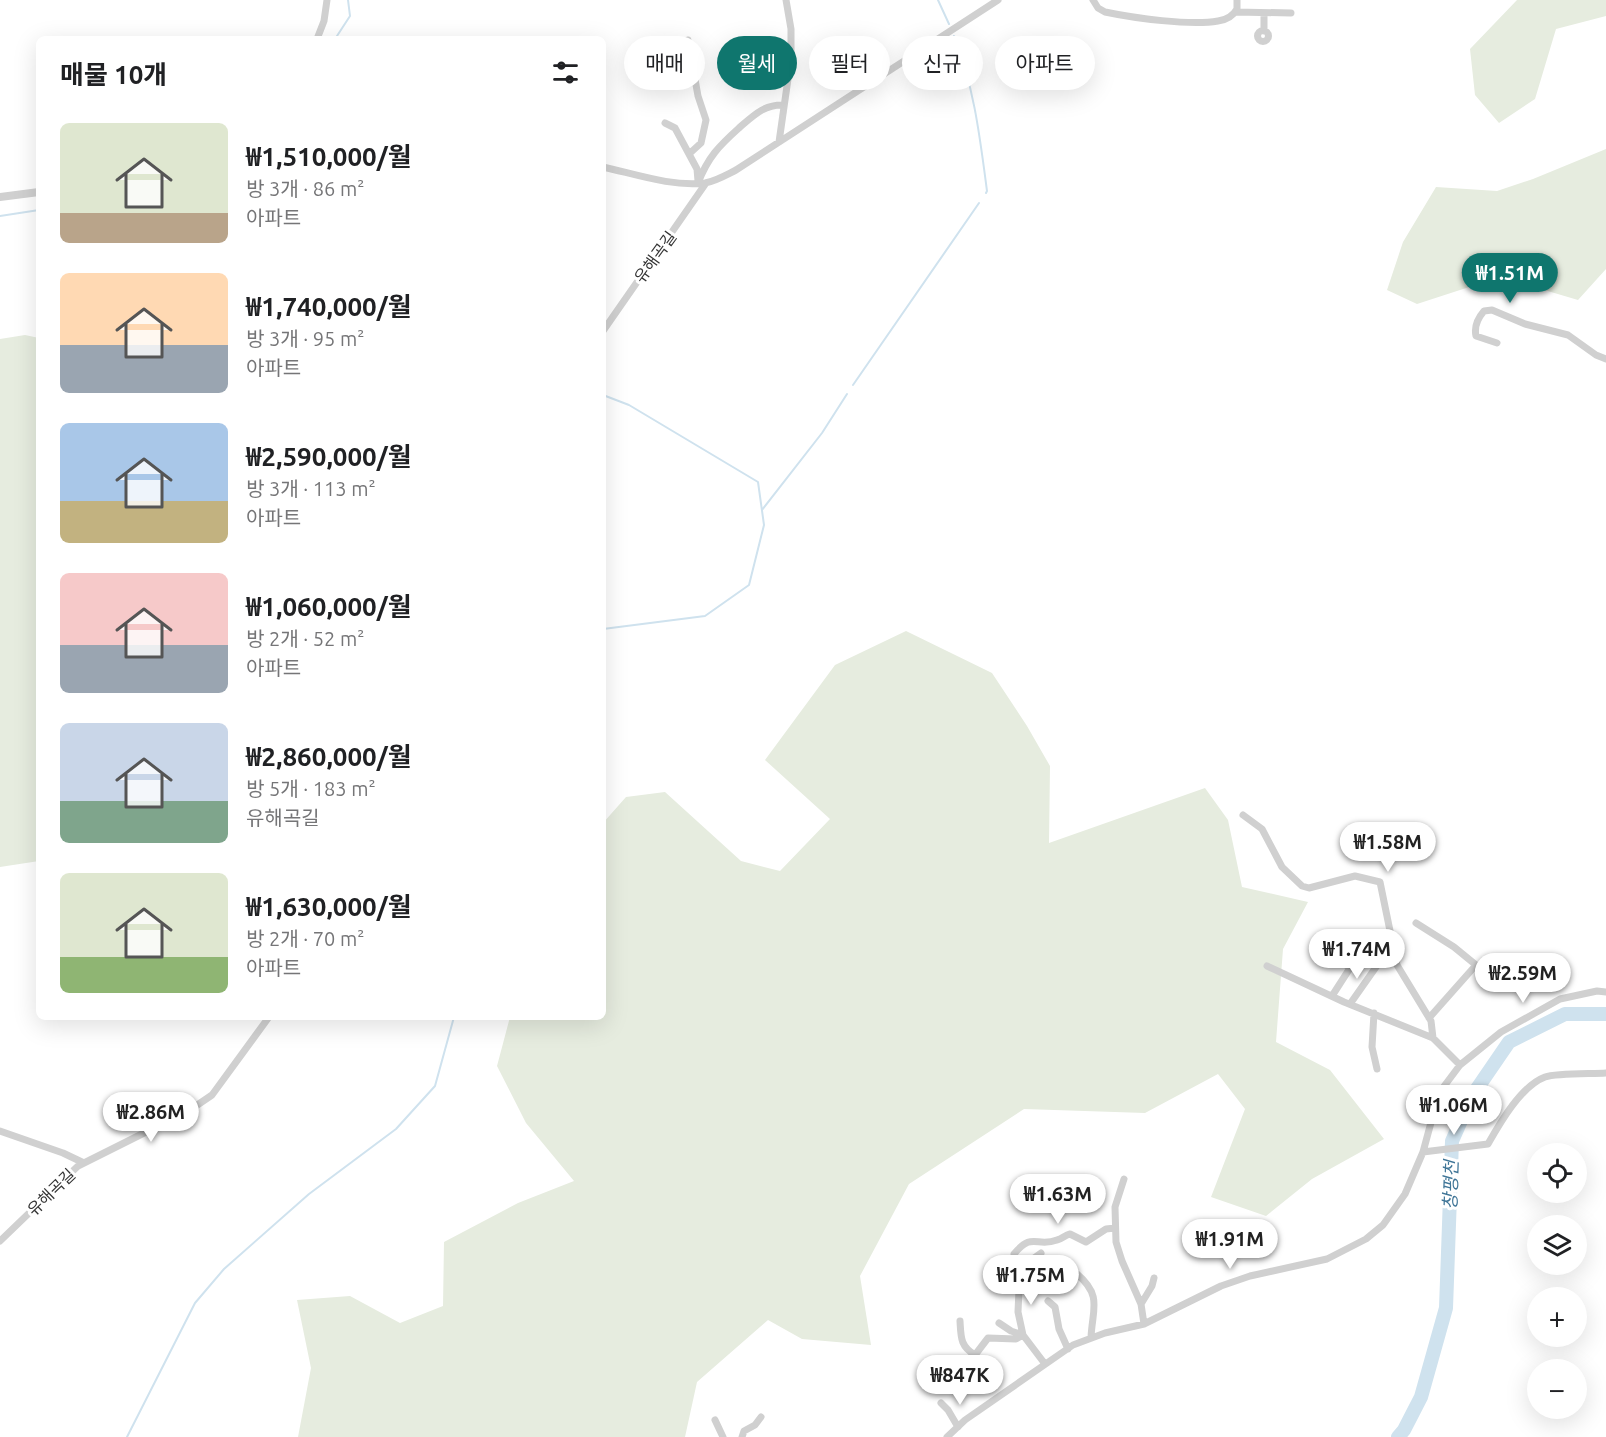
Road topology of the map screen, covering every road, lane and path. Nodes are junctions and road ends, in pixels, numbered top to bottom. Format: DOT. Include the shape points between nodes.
graph roads {
  1 [pos="327,0"];
  2 [pos="786,0"];
  3 [pos="998,0"];
  4 [pos="1093,0"];
  5 [pos="1237,0"];
  6 [pos="1236,12"];
  7 [pos="1264,13"];
  8 [pos="1292,13"];
  9 [pos="1264,31"];
  10 [pos="318,36"];
  11 [pos="697,90"];
  12 [pos="784,105"];
  13 [pos="665,123"];
  14 [pos="779,142"];
  15 [pos="688,154"];
  16 [pos="606,168"];
  17 [pos="702,183"];
  18 [pos="36,192"];
  19 [pos="0,197"];
  20 [pos="606,327"];
  21 [pos="1497,343"];
  22 [pos="1606,359"];
  23 [pos="1243,815"];
  24 [pos="1416,923"];
  25 [pos="1393,948"];
  26 [pos="1346,964"];
  27 [pos="1267,966"];
  28 [pos="1606,992"];
  29 [pos="1332,996"];
  30 [pos="1350,1004"];
  31 [pos="1374,1013"];
  32 [pos="1430,1018"];
  33 [pos="266,1020"];
  34 [pos="1433,1038"];
  35 [pos="1460,1065"];
  36 [pos="1377,1069"];
  37 [pos="1606,1073"];
  38 [pos="0,1131"];
  39 [pos="1423,1152"];
  40 [pos="84,1163"];
  41 [pos="1124,1179"];
  42 [pos="1115,1228"];
  43 [pos="0,1241"];
  44 [pos="1041,1253"];
  45 [pos="1020,1268"];
  46 [pos="1077,1274"];
  47 [pos="1154,1278"];
  48 [pos="1048,1301"];
  49 [pos="1141,1304"];
  50 [pos="960,1321"];
  51 [pos="999,1323"];
  52 [pos="1144,1324"];
  53 [pos="1023,1335"];
  54 [pos="1091,1338"];
  55 [pos="1068,1349"];
  56 [pos="1045,1364"];
  57 [pos="941,1403"];
  58 [pos="760,1417"];
  59 [pos="715,1420"];
  60 [pos="957,1427"];
  61 [pos="723,1437"];
  62 [pos="742,1437"];
  63 [pos="946,1437"];
  1 -- 10 [label="street"];
  2 -- 12 [label="street" via="791,58"];
  3 -- 14 [label="street"];
  4 -- 6 [label="street" via="1105,12 1149,18 1209,22 1226,19"];
  5 -- 6 [label="street"];
  6 -- 7 [label="street"];
  7 -- 8 [label="street"];
  7 -- 9 [label="street"];
  11 -- 15 [label="street" via="706,120 701,143"];
  12 -- 14 [label="street"];
  12 -- 17 [label="street, 유해곡길" via="757,112 729,136 714,152"];
  13 -- 15 [label="street" via="675,128"];
  14 -- 17 [label="street" via="736,170"];
  15 -- 17 [label="street"];
  16 -- 17 [label="street" via="675,183"];
  17 -- 20 [label="street, 유해곡길"];
  18 -- 19 [label="street"];
  21 -- 22 [label="street" via="1476,336 1484,311 1492,310 1568,335"];
  23 -- 25 [label="street" via="1262,829 1278,862 1302,886 1309,888 1354,876 1380,882"];
  24 -- 32 [label="street" via="1476,965"];
  25 -- 30 [label="street"];
  25 -- 32 [label="street" via="1402,974"];
  26 -- 29 [label="street" via="1350,968"];
  27 -- 29 [label="street"];
  28 -- 35 [label="street" via="1560,999 1501,1032"];
  29 -- 30 [label="street"];
  30 -- 31 [label="street"];
  31 -- 34 [label="street"];
  31 -- 36 [label="street" via="1372,1047"];
  32 -- 34 [label="street"];
  33 -- 40 [label="street, 유해곡길" via="212,1095"];
  34 -- 35 [label="street"];
  35 -- 39 [label="street" via="1439,1093"];
  37 -- 39 [label="street" via="1545,1077 1523,1093 1488,1144"];
  38 -- 40 [label="street"];
  39 -- 52 [label="street" via="1397,1206 1366,1239 1327,1259 1221,1286"];
  40 -- 43 [label="street, 유해곡길"];
  41 -- 42 [label="street" via="1115,1208"];
  42 -- 45 [label="street" via="1106,1229 1086,1242 1070,1234 1057,1240 1028,1241 1014,1254"];
  42 -- 49 [label="street" via="1122,1261"];
  44 -- 45 [label="street"];
  45 -- 53 [label="street" via="1018,1312"];
  46 -- 54 [label="street" via="1085,1280 1096,1301"];
  47 -- 49 [label="street"];
  48 -- 55 [label="street" via="1055,1307"];
  49 -- 52 [label="street"];
  50 -- 53 [label="street" via="966,1350 975,1355 988,1338 1016,1339"];
  51 -- 53 [label="street"];
  52 -- 54 [label="street"];
  53 -- 56 [label="street"];
  54 -- 55 [label="street"];
  55 -- 56 [label="street"];
  56 -- 60 [label="street"];
  57 -- 60 [label="street"];
  58 -- 62 [label="street"];
  59 -- 61 [label="street"];
  60 -- 63 [label="street"];
}
